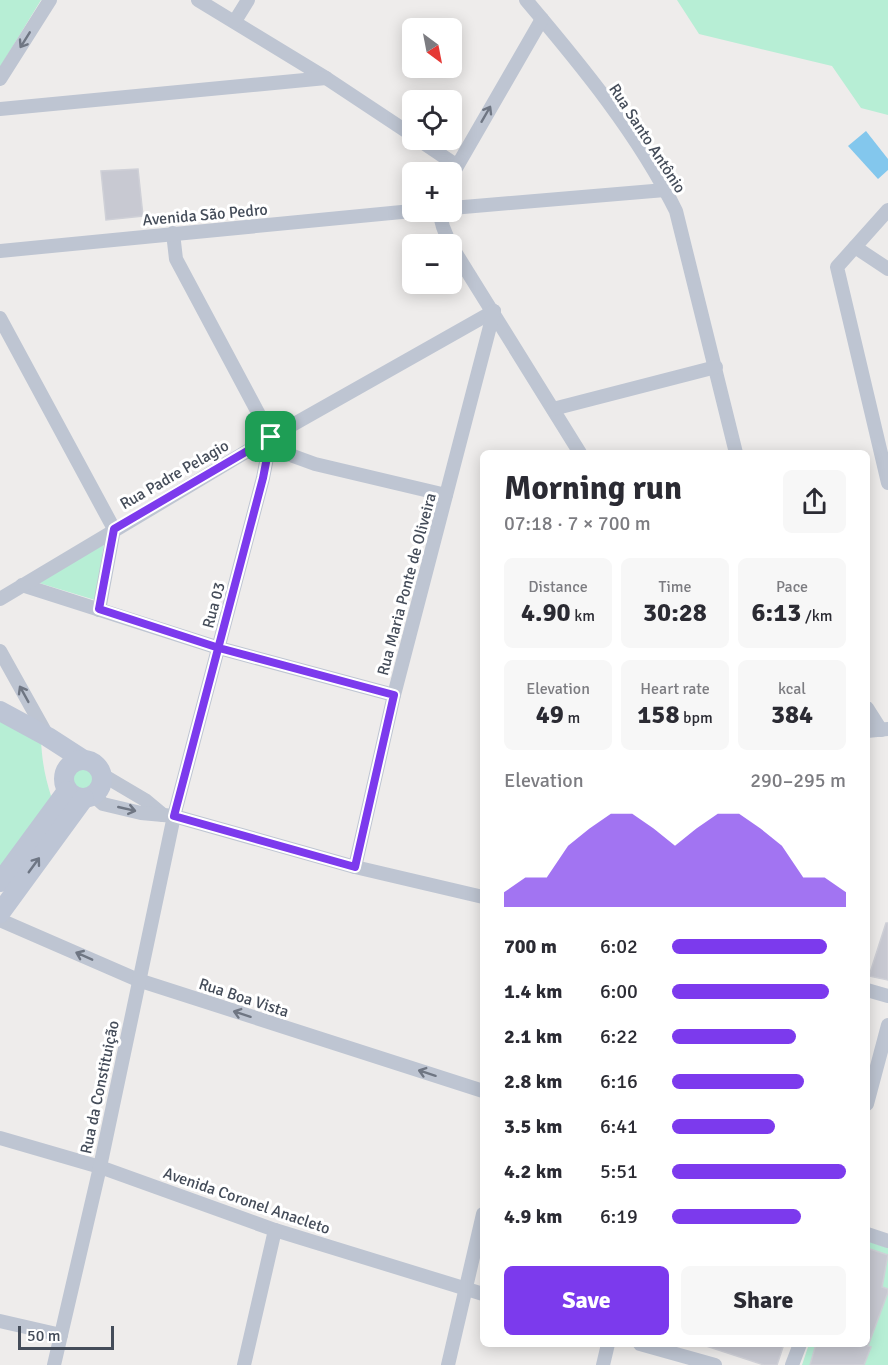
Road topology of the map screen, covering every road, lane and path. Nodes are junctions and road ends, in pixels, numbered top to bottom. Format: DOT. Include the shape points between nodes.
graph roads {
  1 [pos="51,0"];
  2 [pos="198,0"];
  3 [pos="248,0"];
  4 [pos="526,0"];
  5 [pos="542,19"];
  6 [pos="235,21"];
  7 [pos="326,78"];
  8 [pos="0,79"];
  9 [pos="0,109"];
  10 [pos="402,128"];
  11 [pos="431,150"];
  12 [pos="445,162"];
  13 [pos="459,162"];
  14 [pos="665,190"];
  15 [pos="462,207"];
  16 [pos="888,210"];
  17 [pos="402,212"];
  18 [pos="173,233"];
  19 [pos="855,248"];
  20 [pos="0,251"];
  21 [pos="462,263"];
  22 [pos="888,270"];
  23 [pos="494,311"];
  24 [pos="0,318"];
  25 [pos="716,367"];
  26 [pos="553,409"];
  27 [pos="271,437"];
  28 [pos="888,441"];
  29 [pos="578,450"];
  30 [pos="735,450"];
  31 [pos="883,462"];
  32 [pos="888,483"];
  33 [pos="446,495"];
  34 [pos="114,529"];
  35 [pos="22,585"];
  36 [pos="0,599"];
  37 [pos="99,609"];
  38 [pos="219,648"];
  39 [pos="0,651"];
  40 [pos="394,695"];
  41 [pos="0,711"];
  42 [pos="870,714"];
  43 [pos="879,730"];
  44 [pos="48,737"];
  45 [pos="82,759"];
  46 [pos="102,774"];
  47 [pos="77,789"];
  48 [pos="169,816"];
  49 [pos="355,867"];
  50 [pos="0,882"];
  51 [pos="480,896"];
  52 [pos="0,913"];
  53 [pos="0,920"];
  54 [pos="138,980"];
  55 [pos="870,991"];
  56 [pos="888,996"];
  57 [pos="888,1025"];
  58 [pos="480,1090"];
  59 [pos="870,1093"];
  60 [pos="0,1138"];
  61 [pos="100,1167"];
  62 [pos="480,1227"];
  63 [pos="275,1230"];
  64 [pos="870,1235"];
  65 [pos="888,1242"];
  66 [pos="466,1288"];
  67 [pos="480,1293"];
  68 [pos="0,1321"];
  69 [pos="61,1335"];
  70 [pos="607,1347"];
  71 [pos="651,1347"];
  72 [pos="799,1347"];
  73 [pos="54,1365"];
  74 [pos="244,1365"];
  75 [pos="448,1365"];
  76 [pos="603,1365"];
  77 [pos="715,1365"];
  78 [pos="792,1365"];
  1 -- 8 [label="street, one-way"];
  2 -- 6 [label="street"];
  3 -- 6 [label="street"];
  4 -- 5 [label="street, Rua Santo Antônio"];
  13 -- 5 [label="street, one-way"];
  5 -- 14 [label="street, Rua Santo Antônio" via="615,113"];
  6 -- 7 [label="street"];
  7 -- 9 [label="street"];
  7 -- 10 [label="street"];
  11 -- 12 [label="street"];
  14 -- 15 [label="street"];
  14 -- 25 [label="street, Rua Santo Antônio" via="676,211"];
  16 -- 19 [label="street"];
  17 -- 18 [label="street, Avenida São Pedro"];
  18 -- 20 [label="street, Avenida São Pedro"];
  18 -- 27 [label="street" via="176,259"];
  19 -- 22 [label="street"];
  19 -- 31 [label="street" via="837,267"];
  21 -- 23 [label="street"];
  23 -- 26 [label="street"];
  23 -- 27 [label="street, Rua Padre Pelagio"];
  23 -- 33 [label="street, Rua Maria Ponte de Oliveira"];
  24 -- 34 [label="street"];
  25 -- 26 [label="street"];
  25 -- 30 [label="street, Rua Santo Antônio"];
  26 -- 29 [label="street"];
  27 -- 33 [label="street" via="293,456 315,464"];
  27 -- 34 [label="street, Rua Padre Pelagio"];
  27 -- 38 [label="street, Rua 03"];
  28 -- 31 [label="street"];
  31 -- 32 [label="street"];
  33 -- 40 [label="street, Rua Maria Ponte de Oliveira"];
  34 -- 35 [label="street, Rua Padre Pelagio"];
  34 -- 37 [label="street"];
  35 -- 36 [label="street, Rua Padre Pelagio"];
  35 -- 37 [label="street"];
  37 -- 38 [label="street"];
  38 -- 40 [label="street"];
  38 -- 48 [label="street, Rua 03"];
  44 -- 39 [label="street, one-way"];
  40 -- 49 [label="street, Rua Maria Ponte de Oliveira"];
  41 -- 44 [label="street"];
  42 -- 43 [label="street"];
  44 -- 45 [label="street"];
  44 -- 47 [label="street"];
  45 -- 46 [label="street" via="96,765"];
  45 -- 47 [label="street" via="71,763"];
  46 -- 47 [label="street" via="99,788"];
  46 -- 48 [label="street"];
  47 -- 48 [label="street, one-way" via="103,804"];
  47 -- 50 [label="street"];
  52 -- 47 [label="street, one-way"];
  48 -- 49 [label="street"];
  48 -- 54 [label="street, Rua da Constituição"];
  49 -- 51 [label="street"];
  54 -- 53 [label="street, Rua Boa Vista, one-way"];
  58 -- 54 [label="street, Rua Boa Vista, one-way"];
  54 -- 61 [label="street, Rua da Constituição"];
  55 -- 56 [label="street"];
  57 -- 59 [label="street"];
  60 -- 61 [label="street, Avenida Coronel Anacleto"];
  61 -- 63 [label="street, Avenida Coronel Anacleto"];
  61 -- 69 [label="street, Rua da Constituição"];
  62 -- 66 [label="street"];
  63 -- 66 [label="street, Avenida Coronel Anacleto"];
  63 -- 74 [label="street"];
  64 -- 65 [label="street"];
  66 -- 67 [label="street, Avenida Coronel Anacleto"];
  66 -- 75 [label="street"];
  68 -- 69 [label="street"];
  69 -- 73 [label="street, Rua da Constituição"];
  70 -- 76 [label="street"];
  71 -- 77 [label="street"];
  72 -- 78 [label="street"];
}
